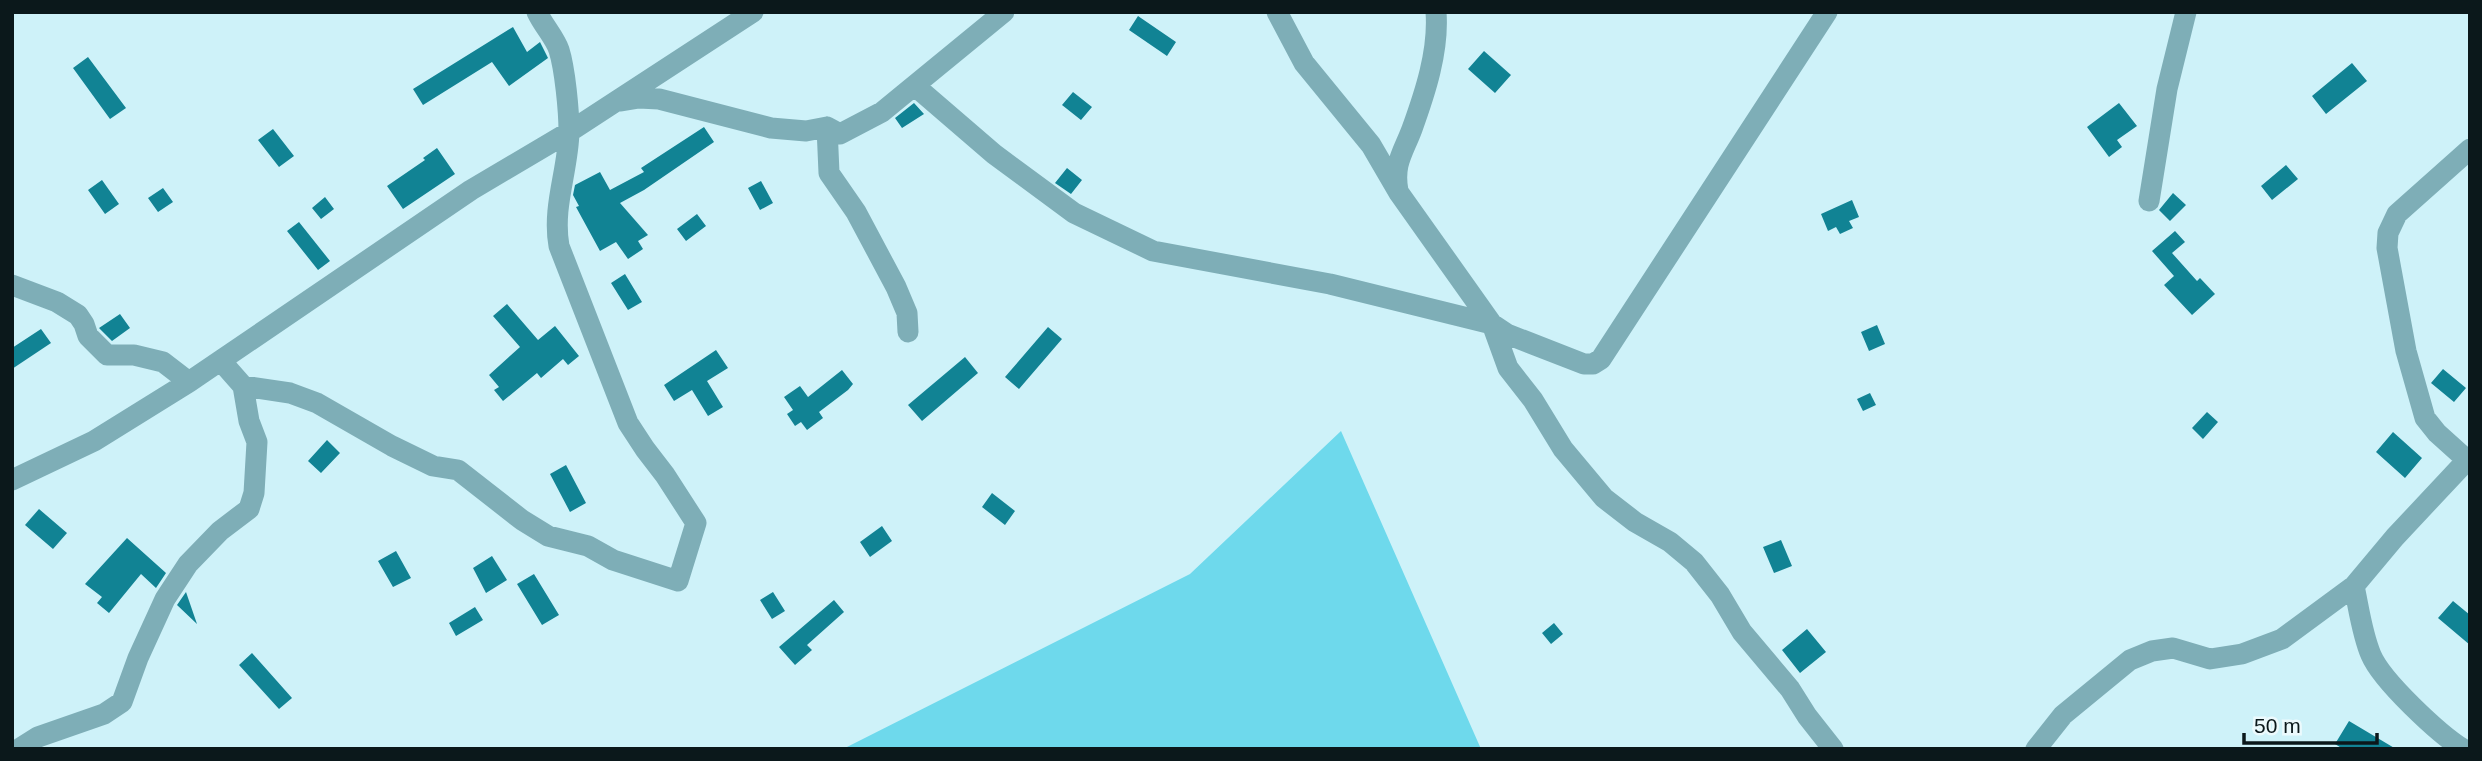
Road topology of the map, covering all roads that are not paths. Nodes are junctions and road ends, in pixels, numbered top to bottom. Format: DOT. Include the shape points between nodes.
graph roads {
  1 [pos="537,12"];
  2 [pos="753,12"];
  3 [pos="1004,12"];
  4 [pos="1276,12"];
  5 [pos="1436,12"];
  6 [pos="1827,12"];
  7 [pos="2186,12"];
  8 [pos="915,86"];
  9 [pos="615,102"];
  10 [pos="827,127"];
  11 [pos="569,132"];
  12 [pos="2470,149"];
  13 [pos="1399,193"];
  14 [pos="2149,201"];
  15 [pos="12,285"];
  16 [pos="1492,324"];
  17 [pos="908,332"];
  18 [pos="221,361"];
  19 [pos="189,382"];
  20 [pos="243,386"];
  21 [pos="2468,459"];
  22 [pos="12,480"];
  23 [pos="2354,586"];
  24 [pos="1818,728"];
  25 [pos="19,749"];
  26 [pos="1833,749"];
  27 [pos="1853,749"];
  28 [pos="2036,749"];
  29 [pos="2463,749"];
  1 -- 11 [label="street" via="558,49"];
  2 -- 9 [label="street"];
  3 -- 8 [label="street"];
  4 -- 13 [label="street" via="1304,63 1371,145"];
  5 -- 13 [label="street" via="1433,57 1398,159"];
  6 -- 16 [label="street" via="1601,359 1584,364"];
  7 -- 14 [label="street" via="2167,89"];
  8 -- 10 [label="street" via="867,121 840,134"];
  8 -- 16 [label="street" via="994,154 1074,213 1153,251 1330,284"];
  9 -- 10 [label="street" via="659,99 771,128 806,131"];
  9 -- 11 [label="street"];
  10 -- 17 [label="street" via="829,173 856,212 896,287 907,313"];
  11 -- 18 [label="street" via="471,190"];
  11 -- 20 [label="street" via="556,227 559,246 628,423 696,523 678,581 613,560 588,545 548,536 458,470 433,466 317,403 290,393"];
  12 -- 21 [label="street" via="2397,214 2387,248 2406,351 2425,418"];
  13 -- 16 [label="street"];
  15 -- 19 [label="street" via="78,315 88,336 107,355 163,362"];
  16 -- 24 [label="street" via="1508,368 1563,449 1604,498 1694,562"];
  18 -- 19 [label="street"];
  18 -- 20 [label="street"];
  19 -- 22 [label="street" via="94,441"];
  20 -- 25 [label="street" via="257,442 249,509 188,564 165,599 122,702"];
  21 -- 23 [label="street"];
  23 -- 28 [label="street" via="2282,639 2242,654 2210,659 2173,648 2130,660 2063,715"];
  23 -- 29 [label="street" via="2372,658 2398,690"];
  24 -- 26 [label="street"];
  24 -- 27 [label="street"];
}
